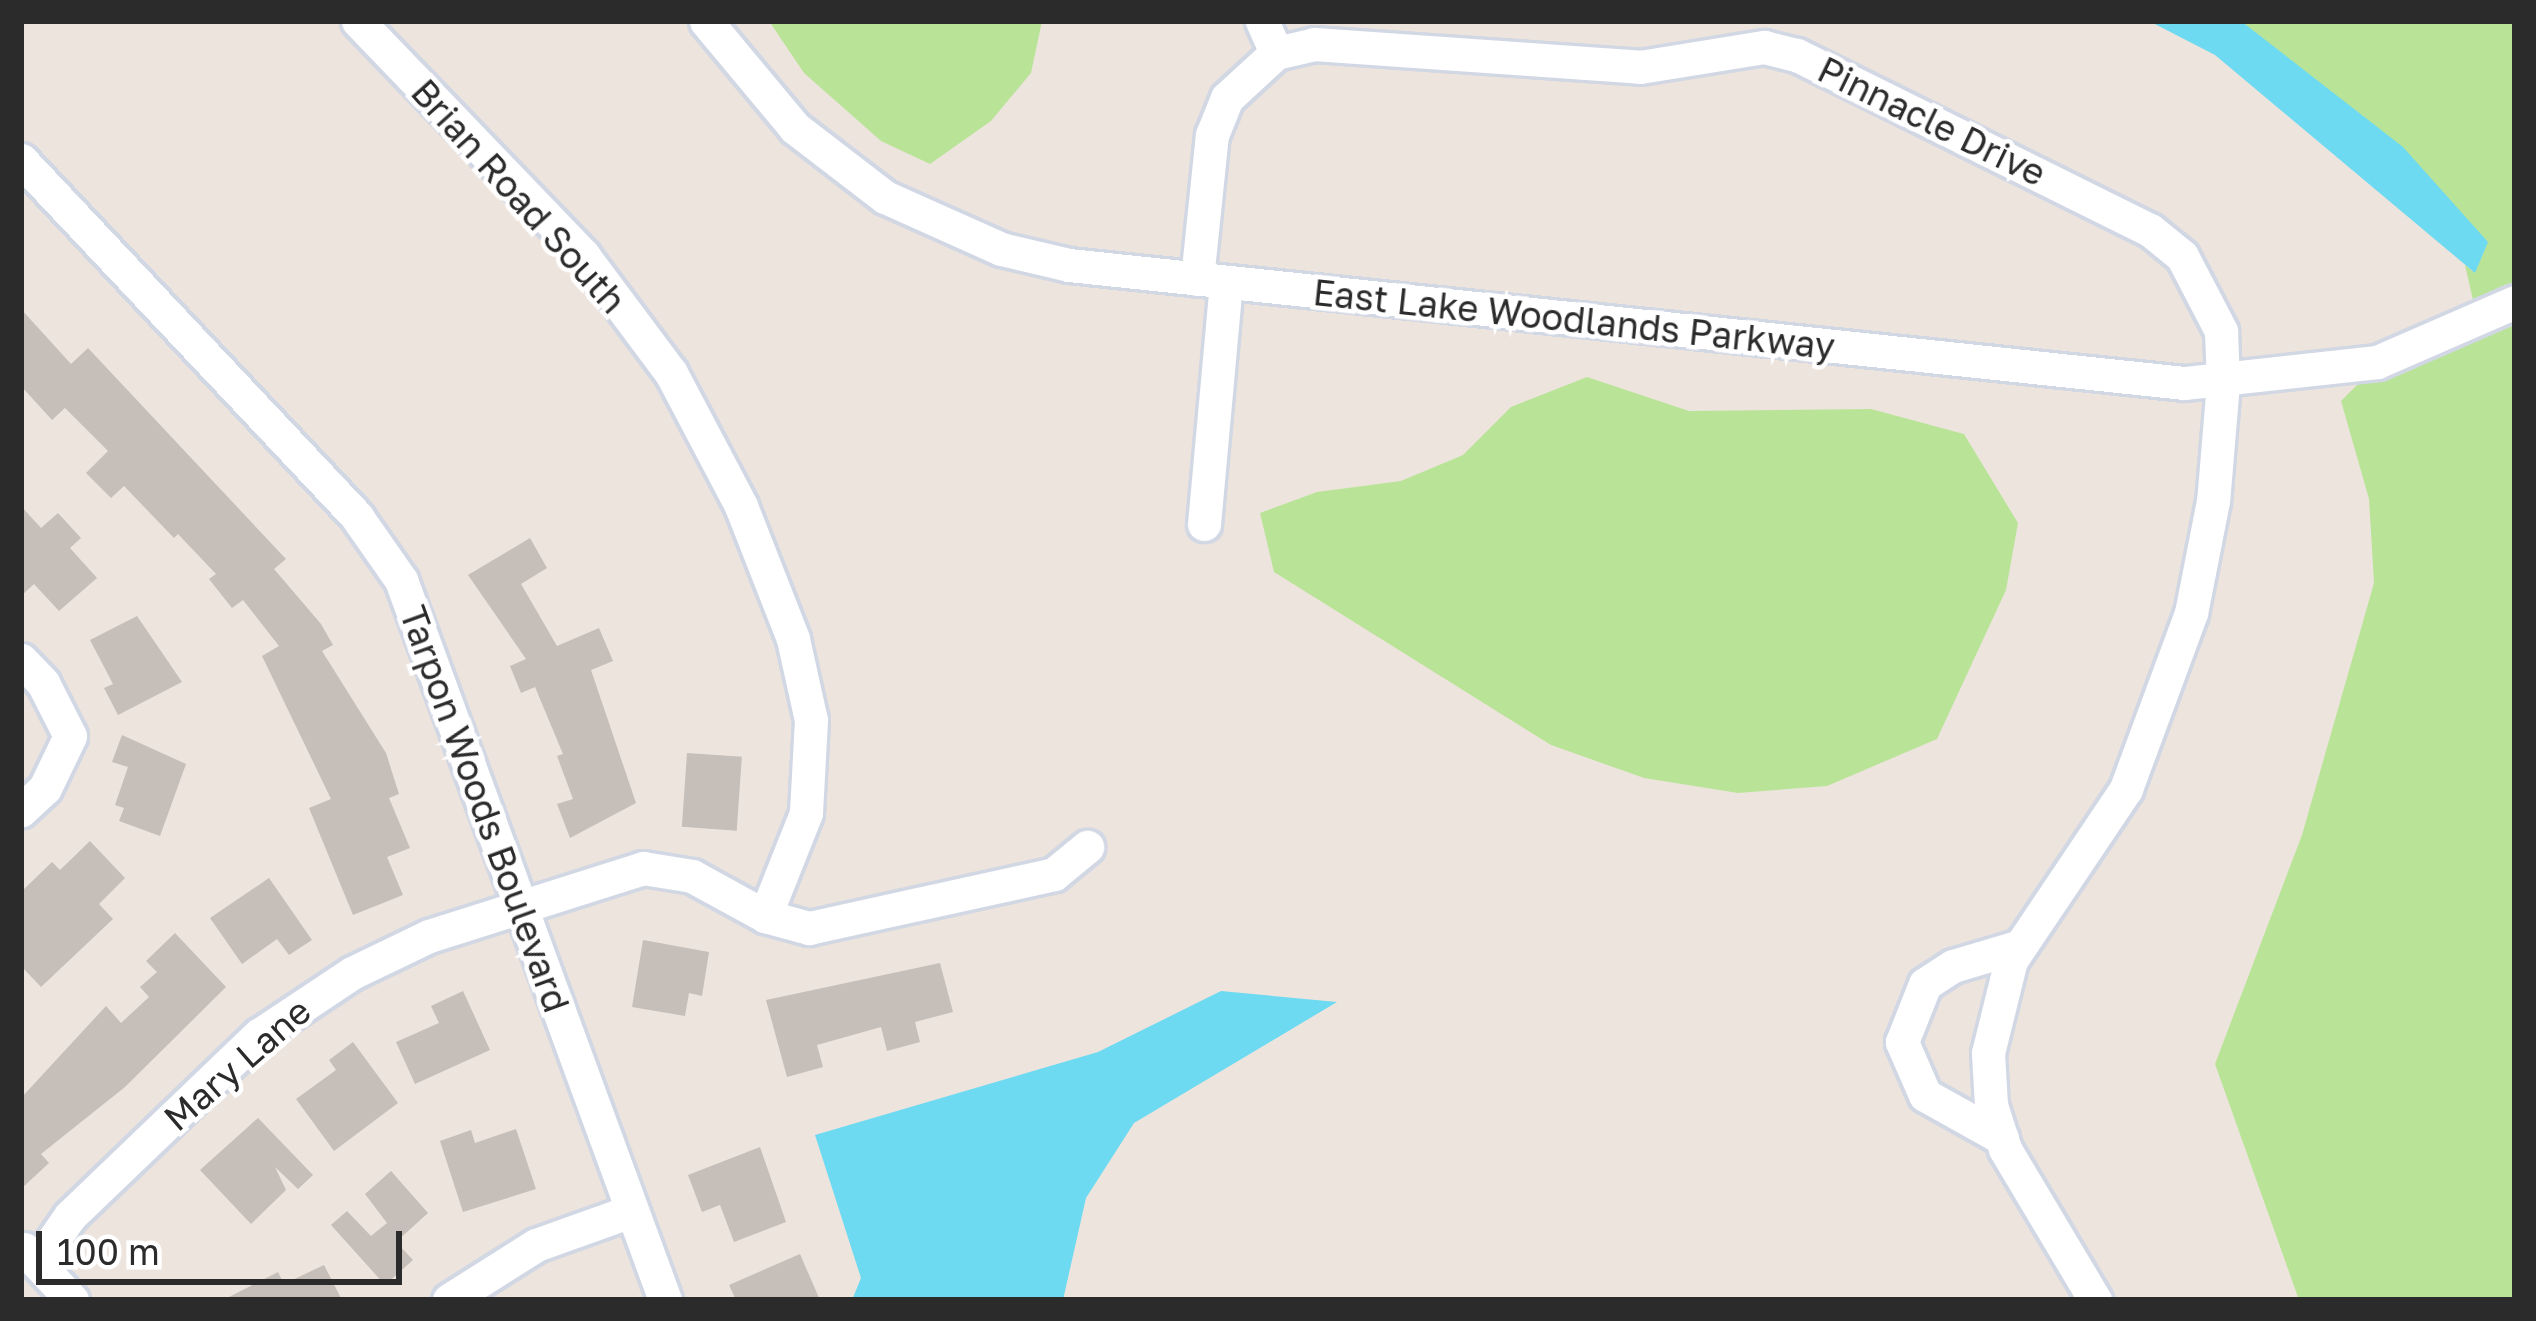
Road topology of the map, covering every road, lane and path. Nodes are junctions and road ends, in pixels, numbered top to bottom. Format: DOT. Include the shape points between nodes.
graph roads {
  1 [pos="358,21"];
  2 [pos="706,21"];
  3 [pos="1262,21"];
  4 [pos="1276,53"];
  5 [pos="21,160"];
  6 [pos="1212,280"];
  7 [pos="2515,302"];
  8 [pos="2223,383"];
  9 [pos="1204,524"];
  10 [pos="21,660"];
  11 [pos="21,810"];
  12 [pos="1087,847"];
  13 [pos="523,905"];
  14 [pos="765,916"];
  15 [pos="2020,946"];
  16 [pos="2002,1138"];
  17 [pos="628,1212"];
  18 [pos="29,1254"];
  19 [pos="72,1300"];
  20 [pos="449,1300"];
  21 [pos="665,1300"];
  22 [pos="2096,1300"];
  1 -- 14 [label="street, Brian Road South" via="583,255 671,373 741,506 793,639 811,720 806,813"];
  2 -- 6 [label="street, East Lake Woodlands Parkway" via="795,128 884,197 1034,258"];
  3 -- 4 [label="street"];
  4 -- 6 [label="street" via="1227,98 1212,135"];
  4 -- 8 [label="street, Pinnacle Drive" via="1314,44 1640,67 1763,47 1797,55 2150,230 2182,256 2210,298"];
  5 -- 13 [label="street, Tarpon Woods Boulevard" via="357,518 401,580"];
  6 -- 8 [label="street, East Lake Woodlands Parkway"];
  6 -- 9 [label="street"];
  7 -- 8 [label="street, East Lake Woodlands Parkway" via="2377,362"];
  8 -- 15 [label="street, Pinnacle Drive" via="2213,501 2191,613 2144,754 2110,821"];
  10 -- 11 [label="street" via="43,683 70,736 45,788"];
  12 -- 14 [label="street, Mary Lane" via="1054,874 843,922 809,928"];
  13 -- 14 [label="street, Mary Lane" via="644,868 692,876"];
  13 -- 17 [label="street, Tarpon Woods Boulevard"];
  13 -- 18 [label="street, Mary Lane" via="429,936 310,998 260,1035"];
  15 -- 16 [label="street, Pinnacle Drive" via="1988,1053"];
  15 -- 16 [label="street" via="1953,966 1925,984 1902,1042 1925,1094"];
  16 -- 22 [label="street"];
  17 -- 20 [label="street" via="536,1245"];
  17 -- 21 [label="street, Tarpon Woods Boulevard"];
  18 -- 19 [label="street"];
}
